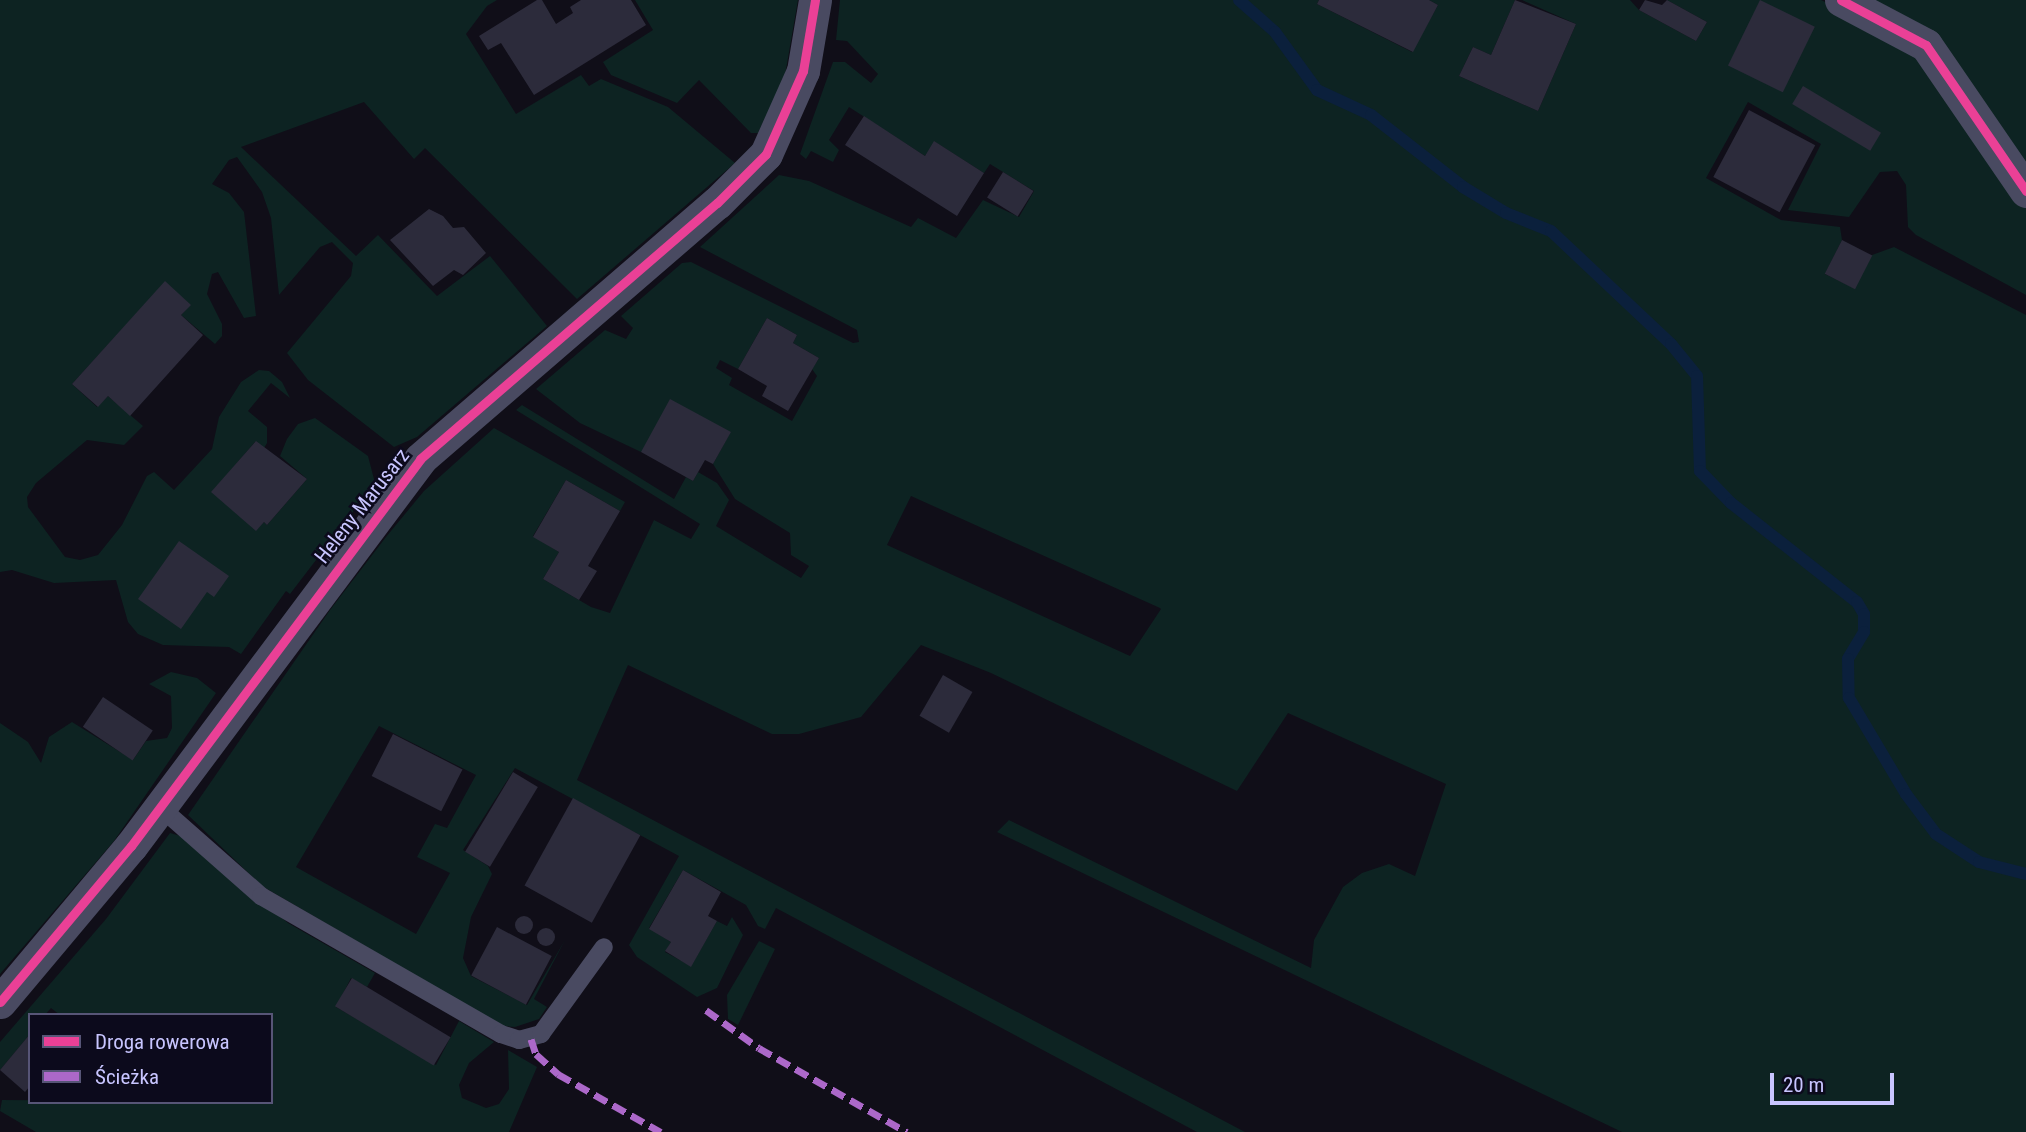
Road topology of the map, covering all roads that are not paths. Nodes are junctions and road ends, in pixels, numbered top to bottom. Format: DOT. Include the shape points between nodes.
graph roads {
  1 [pos="815,0"];
  2 [pos="1841,0"];
  3 [pos="2026,191"];
  4 [pos="160,807"];
  5 [pos="604,947"];
  6 [pos="0,1002"];
  1 -- 4 [label="street, Heleny Marusarz" via="803,71 766,154 717,203 420,458"];
  2 -- 3 [label="street" via="1926,45"];
  4 -- 5 [label="lane" via="261,896 510,1037 531,1039 541,1034"];
  4 -- 6 [label="street, Heleny Marusarz"];
}
